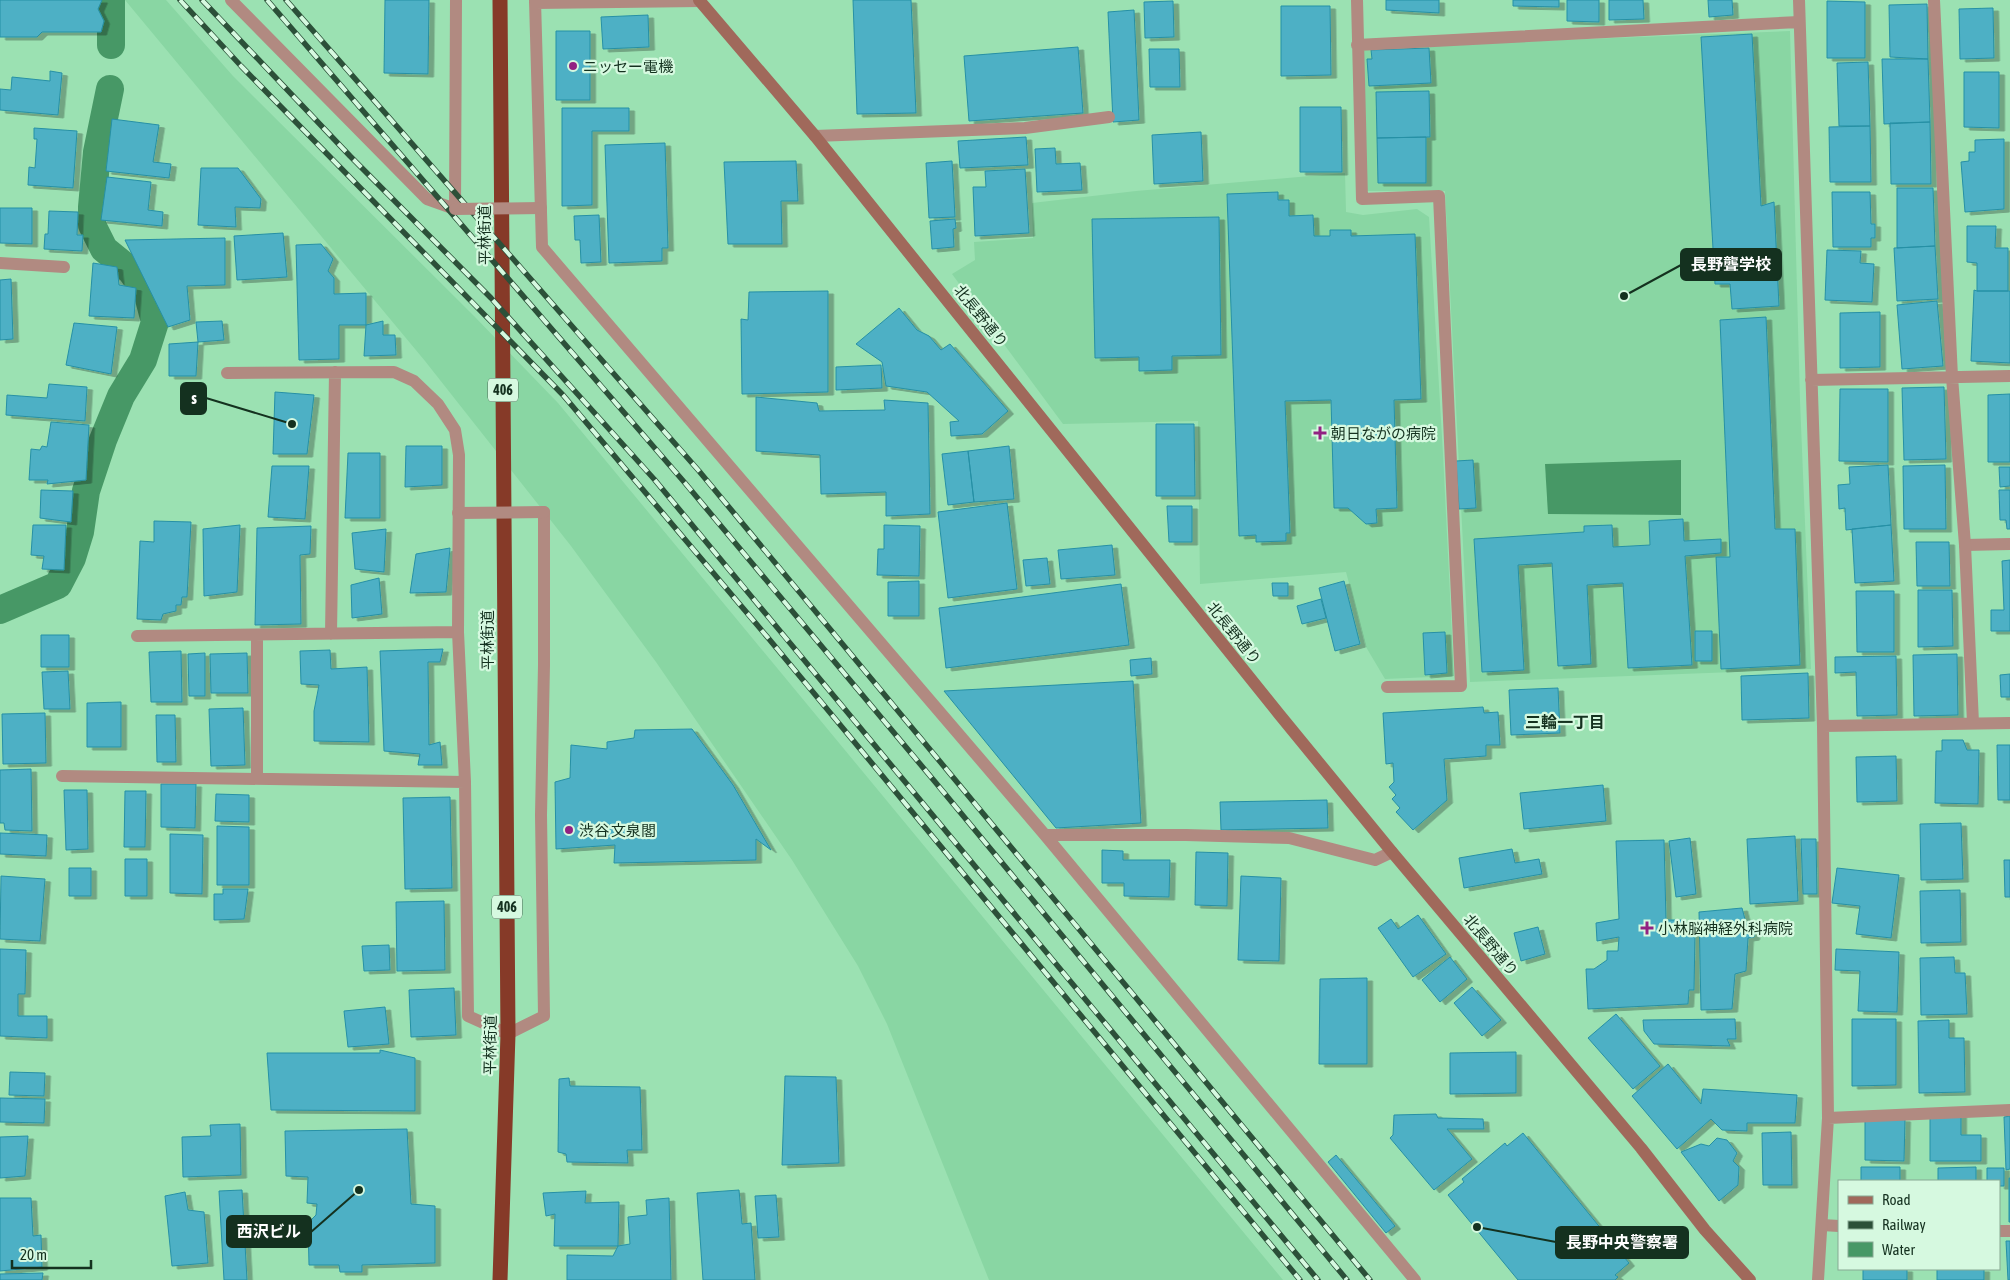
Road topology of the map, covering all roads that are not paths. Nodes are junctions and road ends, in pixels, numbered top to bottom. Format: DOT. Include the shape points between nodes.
graph roads {
  1 [pos="231,0"];
  2 [pos="456,0"];
  3 [pos="500,0"];
  4 [pos="1357,0"];
  5 [pos="1799,0"];
  6 [pos="1934,0"];
  7 [pos="535,1"];
  8 [pos="700,1"];
  9 [pos="1799,22"];
  10 [pos="1357,45"];
  11 [pos="1109,117"];
  12 [pos="815,136"];
  13 [pos="541,208"];
  14 [pos="456,209"];
  15 [pos="0,263"];
  16 [pos="64,267"];
  17 [pos="335,372"];
  18 [pos="227,373"];
  19 [pos="2010,376"];
  20 [pos="1952,377"];
  21 [pos="1811,380"];
  22 [pos="458,513"];
  23 [pos="2010,544"];
  24 [pos="1965,545"];
  25 [pos="458,632"];
  26 [pos="331,634"];
  27 [pos="257,635"];
  28 [pos="137,636"];
  29 [pos="1387,687"];
  30 [pos="1973,723"];
  31 [pos="2010,723"];
  32 [pos="1823,726"];
  33 [pos="62,776"];
  34 [pos="257,778"];
  35 [pos="465,782"];
  36 [pos="1045,835"];
  37 [pos="1392,852"];
  38 [pos="508,1034"];
  39 [pos="2010,1110"];
  40 [pos="1828,1118"];
  41 [pos="1822,1225"];
  42 [pos="1838,1226"];
  43 [pos="500,1280"];
  44 [pos="1415,1280"];
  45 [pos="1750,1280"];
  46 [pos="1818,1280"];
  1 -- 14 [label="street" via="427,199"];
  2 -- 14 [label="street"];
  3 -- 38 [label="highway, 平林街道 / 406"];
  4 -- 10 [label="street"];
  5 -- 9 [label="street"];
  6 -- 20 [label="street"];
  7 -- 8 [label="street"];
  7 -- 13 [label="street"];
  8 -- 12 [label="street, 北長野通り"];
  9 -- 10 [label="street"];
  9 -- 21 [label="street"];
  10 -- 29 [label="street" via="1362,199 1439,196 1461,686"];
  11 -- 12 [label="street" via="1025,128"];
  12 -- 37 [label="street, 北長野通り"];
  13 -- 14 [label="street, bridge"];
  13 -- 36 [label="street" via="542,247"];
  15 -- 16 [label="street"];
  17 -- 18 [label="street"];
  17 -- 22 [label="street" via="394,372 414,381 438,404 454,430 459,455"];
  17 -- 26 [label="street"];
  19 -- 20 [label="street"];
  20 -- 21 [label="street"];
  20 -- 24 [label="street"];
  21 -- 32 [label="street"];
  22 -- 25 [label="street"];
  22 -- 38 [label="street, bridge" via="544,512 541,815 544,1016"];
  23 -- 24 [label="street"];
  24 -- 30 [label="street"];
  25 -- 26 [label="street"];
  25 -- 35 [label="street"];
  26 -- 27 [label="street"];
  27 -- 28 [label="street"];
  27 -- 34 [label="street"];
  30 -- 31 [label="street"];
  30 -- 32 [label="street"];
  32 -- 40 [label="street"];
  33 -- 34 [label="street"];
  34 -- 35 [label="street"];
  35 -- 38 [label="street" via="468,1016"];
  36 -- 37 [label="street" via="1289,838 1375,860"];
  36 -- 44 [label="street"];
  37 -- 45 [label="street, 北長野通り"];
  38 -- 43 [label="highway, 平林街道 / 406"];
  39 -- 40 [label="street"];
  40 -- 41 [label="street"];
  41 -- 42 [label="street"];
  41 -- 46 [label="street"];
}
